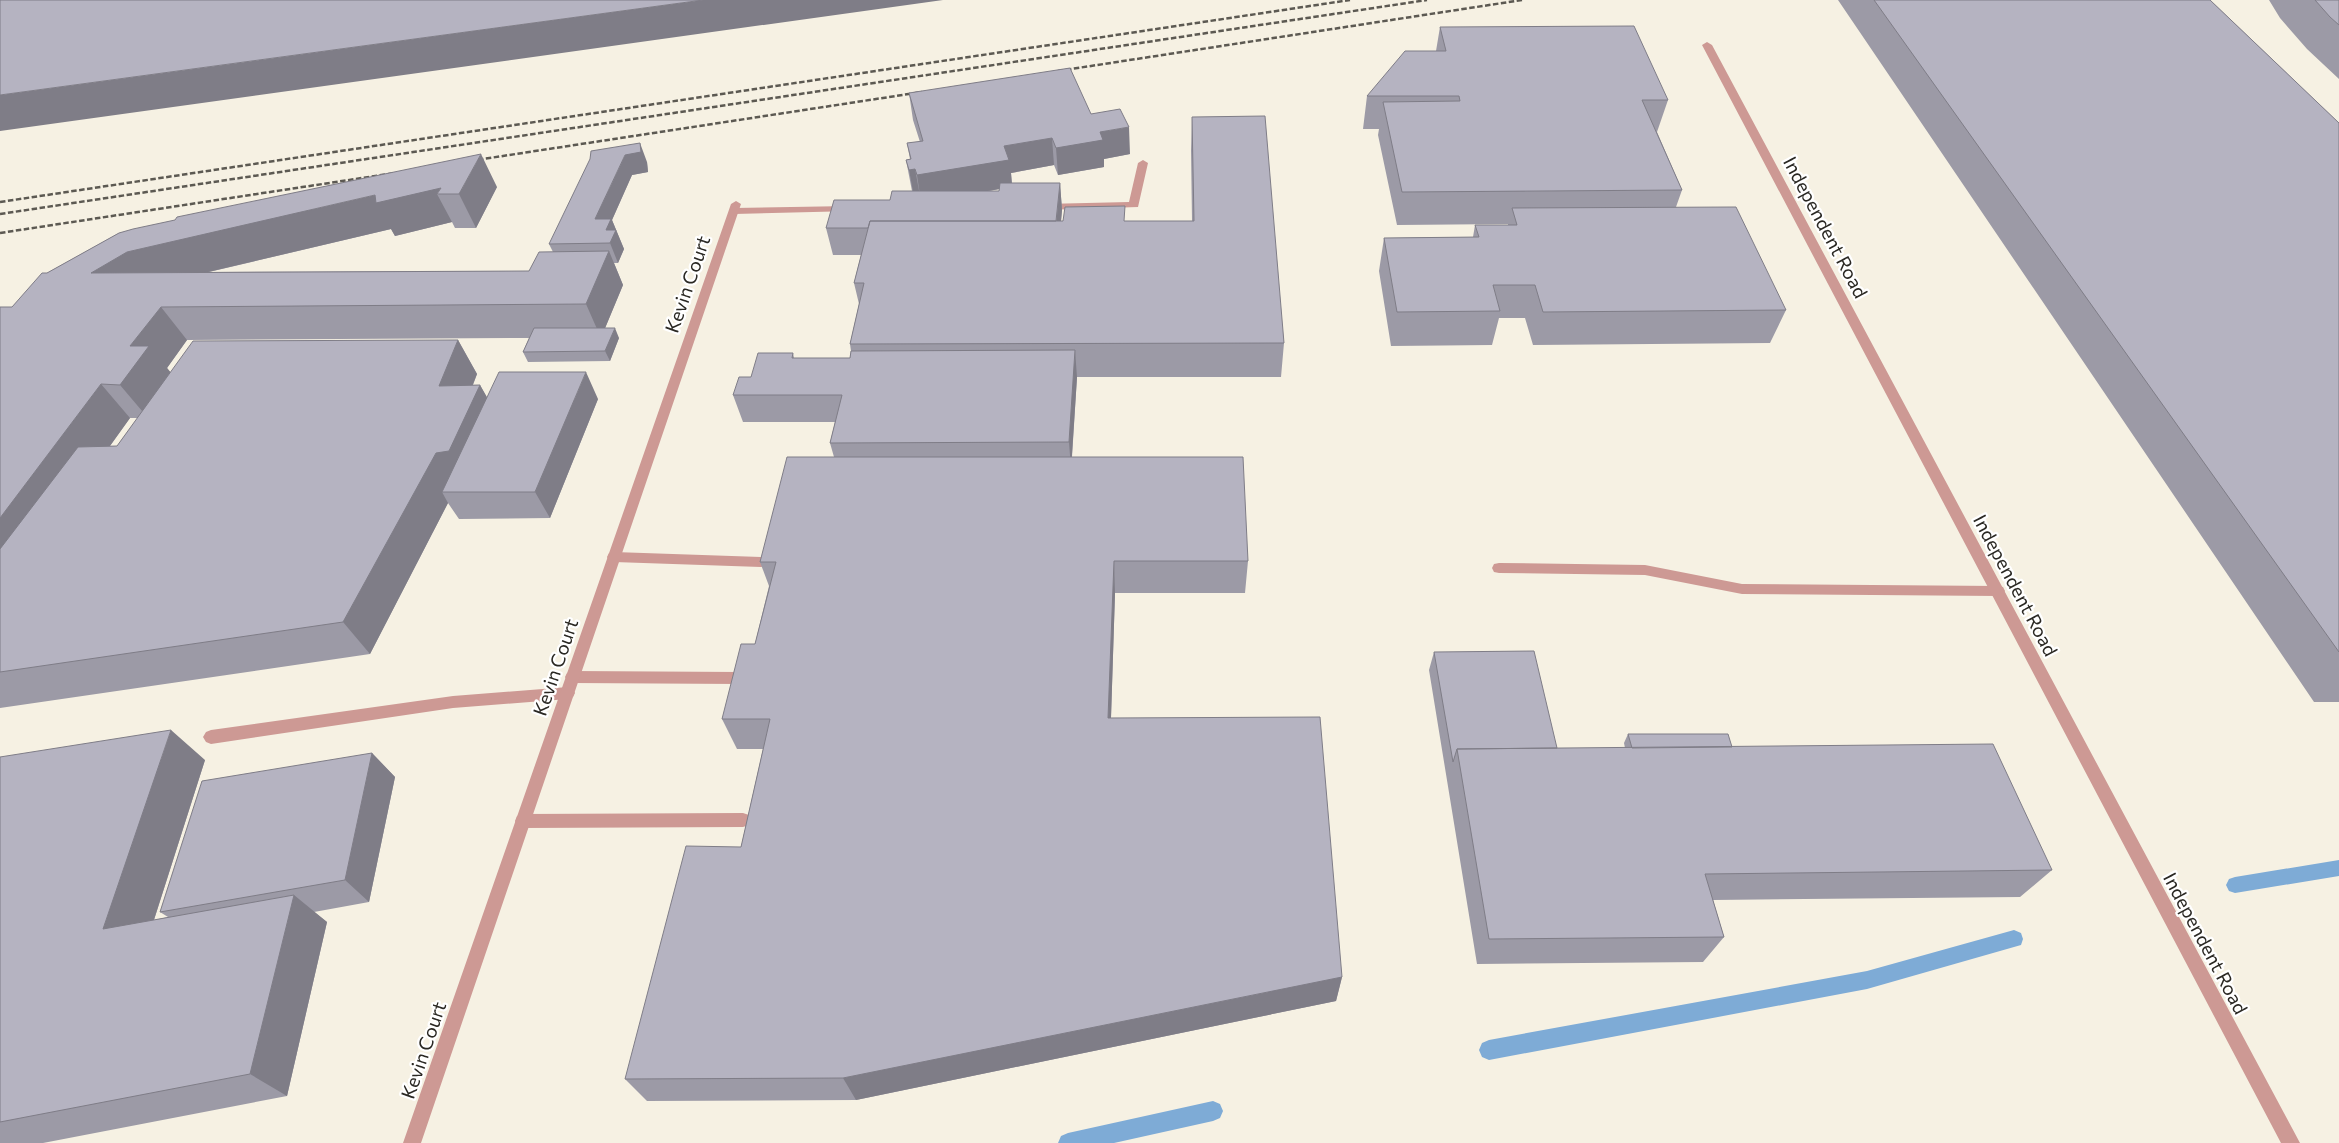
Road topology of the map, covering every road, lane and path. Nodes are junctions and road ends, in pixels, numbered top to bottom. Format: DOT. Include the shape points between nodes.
graph roads {
  1 [pos="1707,45"];
  2 [pos="1143,163"];
  3 [pos="1037,207"];
  4 [pos="861,209"];
  5 [pos="614,557"];
  6 [pos="761,562"];
  7 [pos="1499,568"];
  8 [pos="1998,591"];
  9 [pos="572,677"];
  10 [pos="740,678"];
  11 [pos="568,693"];
  12 [pos="211,737"];
  13 [pos="743,820"];
  14 [pos="523,821"];
  15 [pos="412,1143"];
  16 [pos="2291,1143"];
  1 -- 8 [label="street, Independent Road"];
  2 -- 3 [label="street" via="1134,205"];
  4 -- 5 [label="street, Kevin Court" via="735,208"];
  5 -- 6 [label="street"];
  5 -- 9 [label="street, Kevin Court"];
  7 -- 8 [label="street" via="1645,570 1742,589"];
  8 -- 16 [label="street, Independent Road"];
  9 -- 10 [label="street"];
  9 -- 11 [label="street, Kevin Court"];
  11 -- 12 [label="street" via="453,702"];
  11 -- 14 [label="street, Kevin Court"];
  13 -- 14 [label="street"];
  14 -- 15 [label="street, Kevin Court"];
}
